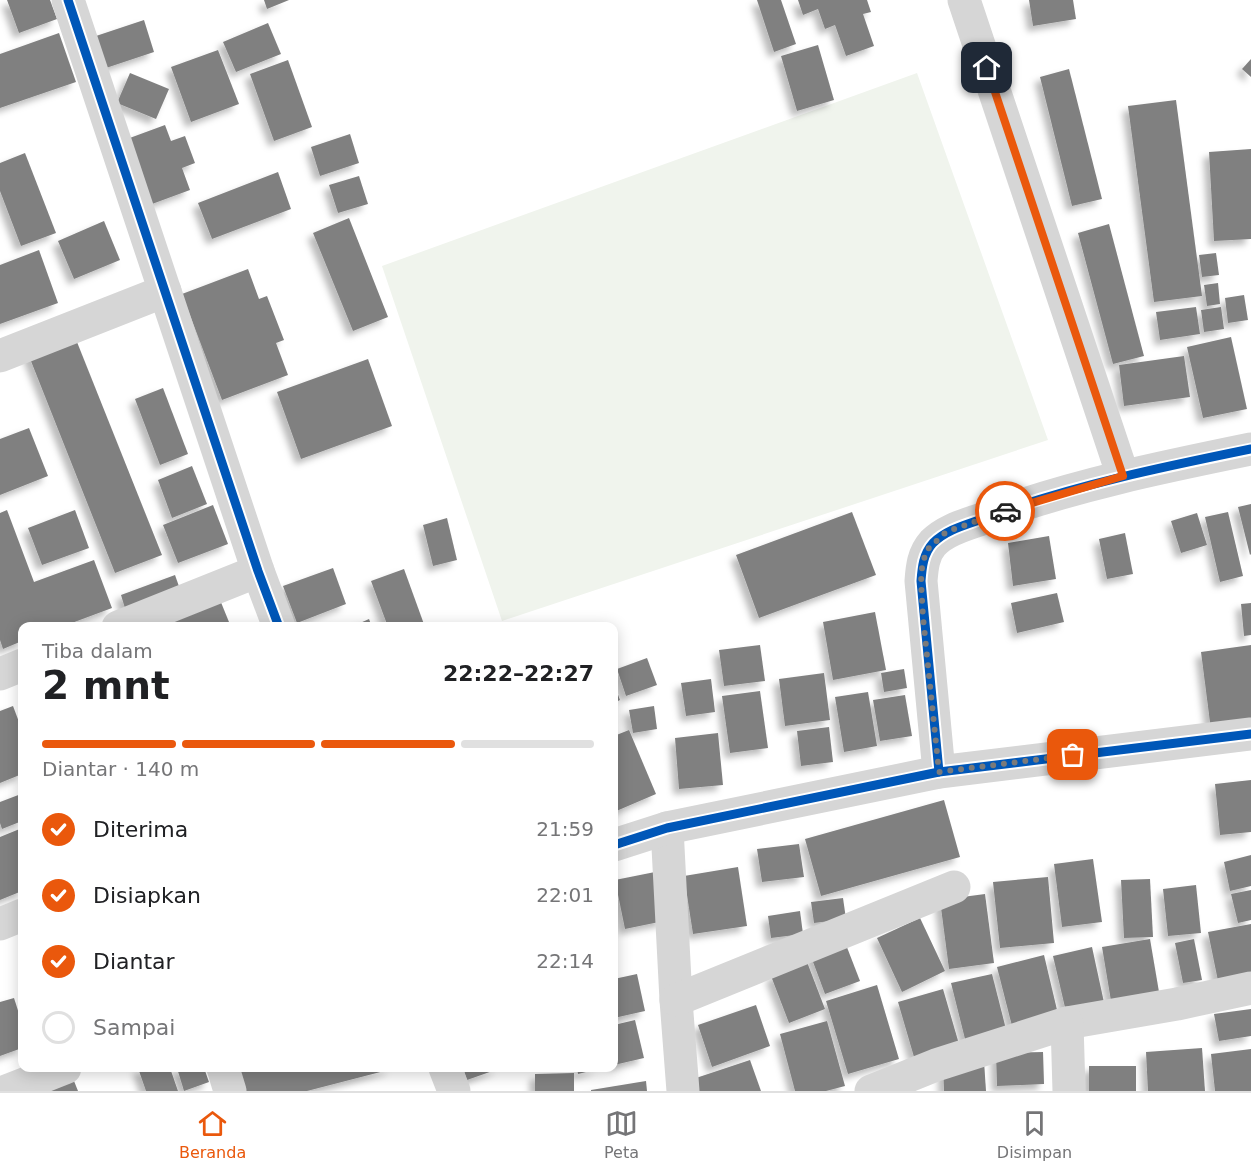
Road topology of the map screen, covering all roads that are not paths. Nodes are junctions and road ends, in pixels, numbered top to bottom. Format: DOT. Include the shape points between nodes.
graph roads {
  1 [pos="68,0"];
  2 [pos="964,0"];
  3 [pos="165,291"];
  4 [pos="0,356"];
  5 [pos="1251,449"];
  6 [pos="1123,476"];
  7 [pos="258,571"];
  8 [pos="130,622"];
  9 [pos="277,622"];
  10 [pos="18,667"];
  11 [pos="0,674"];
  12 [pos="1251,734"];
  13 [pos="939,772"];
  14 [pos="667,828"];
  15 [pos="618,844"];
  16 [pos="954,887"];
  17 [pos="18,917"];
  18 [pos="0,924"];
  19 [pos="1251,988"];
  20 [pos="676,1000"];
  21 [pos="1067,1023"];
  22 [pos="55,1072"];
  23 [pos="224,1072"];
  24 [pos="447,1072"];
  25 [pos="937,1078"];
  26 [pos="6,1091"];
  27 [pos="230,1091"];
  28 [pos="454,1091"];
  29 [pos="683,1091"];
  30 [pos="872,1091"];
  31 [pos="1069,1091"];
  1 -- 3 [label="street"];
  2 -- 6 [label="street"];
  3 -- 4 [label="street"];
  3 -- 7 [label="street"];
  5 -- 6 [label="street"];
  6 -- 13 [label="street" via="946,532 926,551 921,582"];
  7 -- 8 [label="street"];
  7 -- 9 [label="street"];
  10 -- 11 [label="street"];
  12 -- 13 [label="street"];
  13 -- 14 [label="street"];
  14 -- 15 [label="street"];
  14 -- 20 [label="street"];
  16 -- 20 [label="street"];
  17 -- 18 [label="street"];
  19 -- 21 [label="street"];
  20 -- 29 [label="street"];
  21 -- 25 [label="street"];
  21 -- 31 [label="street"];
  22 -- 26 [label="street"];
  23 -- 27 [label="street"];
  24 -- 28 [label="street"];
  25 -- 30 [label="street"];
}
